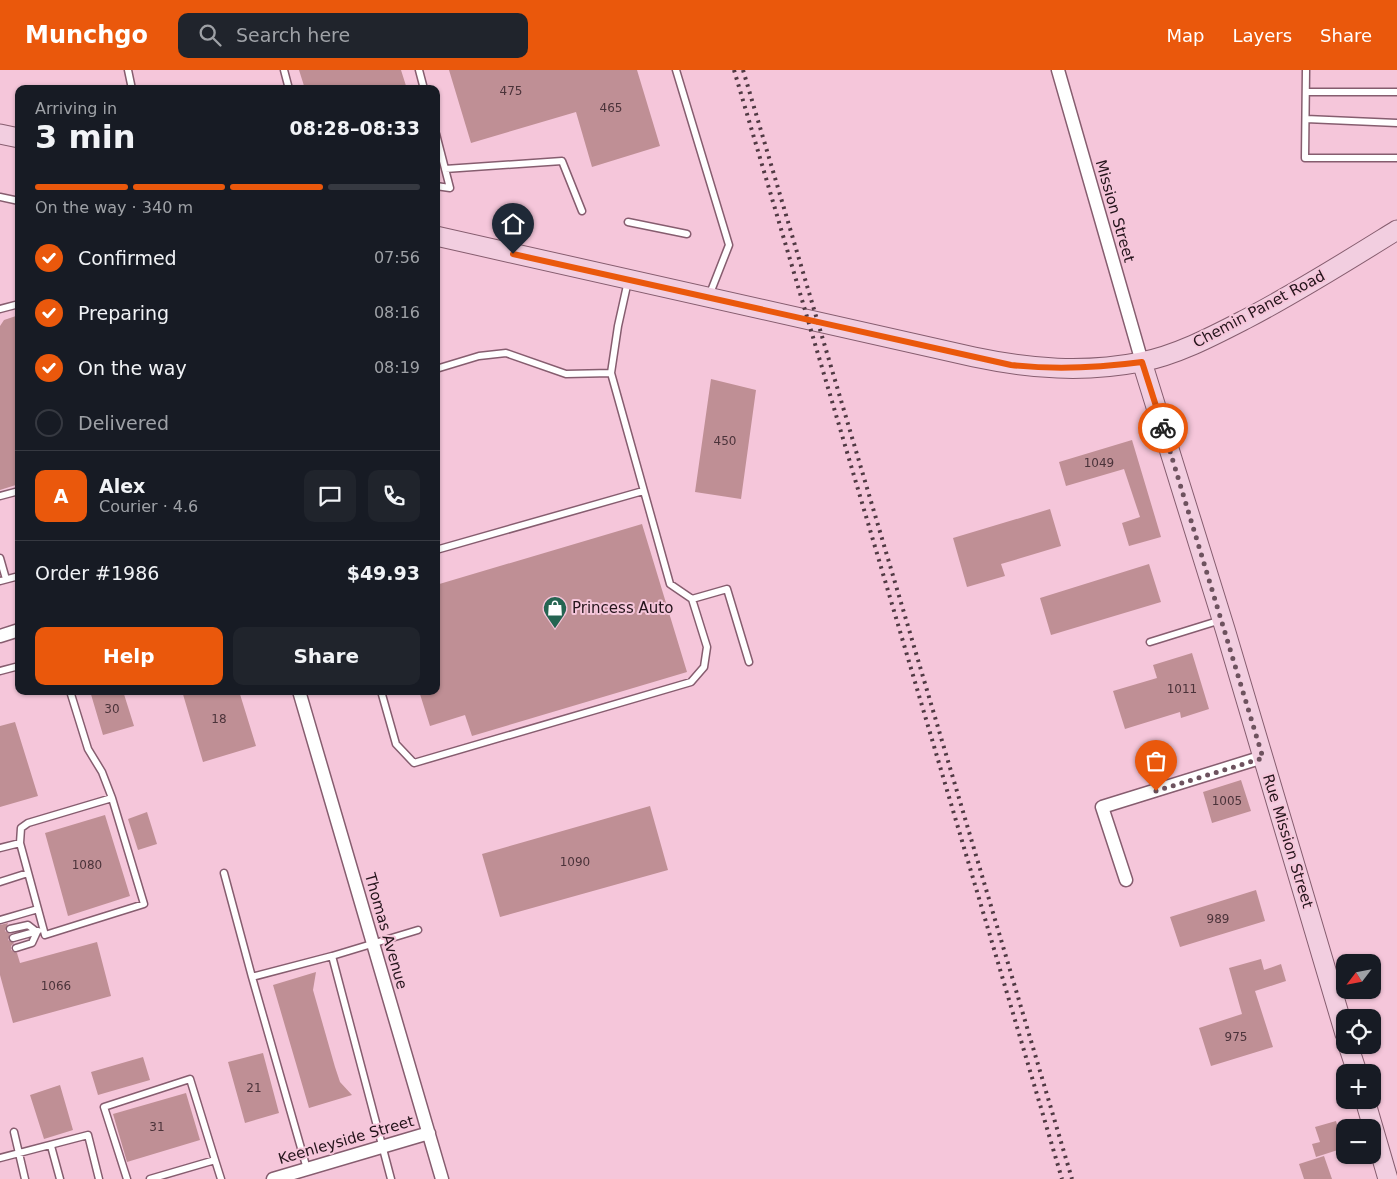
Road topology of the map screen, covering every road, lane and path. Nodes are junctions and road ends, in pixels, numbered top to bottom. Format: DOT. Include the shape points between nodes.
graph roads {
  1 [pos="128,70"];
  2 [pos="284,70"];
  3 [pos="419,70"];
  4 [pos="676,70"];
  5 [pos="1058,70"];
  6 [pos="1306,70"];
  7 [pos="131,85"];
  8 [pos="288,85"];
  9 [pos="423,85"];
  10 [pos="1306,92"];
  11 [pos="1397,92"];
  12 [pos="1306,119"];
  13 [pos="1397,123"];
  14 [pos="0,134"];
  15 [pos="15,137"];
  16 [pos="440,150"];
  17 [pos="1397,158"];
  18 [pos="445,169"];
  19 [pos="440,187"];
  20 [pos="0,197"];
  21 [pos="15,200"];
  22 [pos="582,211"];
  23 [pos="628,222"];
  24 [pos="1397,230"];
  25 [pos="687,234"];
  26 [pos="440,237"];
  27 [pos="628,280"];
  28 [pos="709,297"];
  29 [pos="15,305"];
  30 [pos="0,309"];
  31 [pos="1142,362"];
  32 [pos="440,368"];
  33 [pos="611,373"];
  34 [pos="643,491"];
  35 [pos="15,492"];
  36 [pos="0,496"];
  37 [pos="440,546"];
  38 [pos="0,558"];
  39 [pos="3,580"];
  40 [pos="692,599"];
  41 [pos="1222,620"];
  42 [pos="15,631"];
  43 [pos="0,636"];
  44 [pos="1150,642"];
  45 [pos="749,662"];
  46 [pos="15,667"];
  47 [pos="0,671"];
  48 [pos="71,695"];
  49 [pos="300,695"];
  50 [pos="382,695"];
  51 [pos="1263,758"];
  52 [pos="112,798"];
  53 [pos="20,843"];
  54 [pos="0,848"];
  55 [pos="28,873"];
  56 [pos="224,873"];
  57 [pos="1126,880"];
  58 [pos="0,882"];
  59 [pos="38,909"];
  60 [pos="0,920"];
  61 [pos="10,929"];
  62 [pos="44,929"];
  63 [pos="418,930"];
  64 [pos="36,932"];
  65 [pos="13,938"];
  66 [pos="374,944"];
  67 [pos="16,948"];
  68 [pos="332,956"];
  69 [pos="252,977"];
  70 [pos="1338,1009"];
  71 [pos="1368,1109"];
  72 [pos="14,1132"];
  73 [pos="429,1133"];
  74 [pos="51,1146"];
  75 [pos="381,1147"];
  76 [pos="18,1155"];
  77 [pos="0,1158"];
  78 [pos="215,1160"];
  79 [pos="307,1169"];
  80 [pos="25,1179"];
  81 [pos="60,1179"];
  82 [pos="99,1179"];
  83 [pos="126,1179"];
  84 [pos="150,1179"];
  85 [pos="221,1179"];
  86 [pos="273,1179"];
  87 [pos="389,1179"];
  88 [pos="442,1179"];
  89 [pos="1388,1179"];
  1 -- 7 [label="lane"];
  2 -- 8 [label="lane"];
  3 -- 9 [label="lane"];
  4 -- 28 [label="lane" via="729,245"];
  5 -- 31 [label="street, Mission Street"];
  6 -- 10 [label="lane"];
  10 -- 11 [label="lane"];
  10 -- 12 [label="lane"];
  12 -- 13 [label="lane"];
  12 -- 17 [label="lane" via="1306,158"];
  14 -- 15 [label="street"];
  16 -- 18 [label="lane"];
  18 -- 19 [label="lane" via="450,188"];
  18 -- 22 [label="lane" via="562,161"];
  20 -- 21 [label="lane"];
  23 -- 25 [label="lane"];
  24 -- 31 [label="street, Chemin Panet Road" via="1291,296 1216,335"];
  26 -- 27 [label="street, Chemin Panet Road"];
  27 -- 28 [label="street, Chemin Panet Road"];
  27 -- 33 [label="lane"];
  28 -- 31 [label="street, Chemin Panet Road" via="1011,365 1048,369"];
  29 -- 30 [label="lane"];
  31 -- 41 [label="street, Rue Mission Street"];
  32 -- 33 [label="lane" via="479,356 506,353 566,374"];
  33 -- 34 [label="lane"];
  34 -- 37 [label="lane"];
  34 -- 40 [label="lane" via="670,584"];
  35 -- 36 [label="lane"];
  38 -- 39 [label="lane"];
  40 -- 45 [label="lane" via="726,589"];
  40 -- 50 [label="lane" via="707,647 704,667 692,682 414,763 396,744"];
  41 -- 44 [label="lane"];
  41 -- 51 [label="street, Rue Mission Street"];
  42 -- 43 [label="street"];
  46 -- 47 [label="lane"];
  48 -- 52 [label="lane" via="88,749"];
  49 -- 66 [label="street, Thomas Avenue"];
  51 -- 57 [label="street" via="1102,807"];
  51 -- 70 [label="street, Rue Mission Street"];
  52 -- 53 [label="lane" via="28,823 21,828"];
  52 -- 62 [label="lane" via="144,904 45,935"];
  53 -- 54 [label="lane"];
  53 -- 55 [label="lane"];
  55 -- 58 [label="lane"];
  55 -- 59 [label="lane"];
  56 -- 69 [label="lane"];
  59 -- 60 [label="lane"];
  59 -- 62 [label="lane"];
  61 -- 64 [label="lane" via="28,925"];
  62 -- 64 [label="lane"];
  63 -- 66 [label="lane"];
  64 -- 65 [label="lane"];
  64 -- 67 [label="lane" via="32,943"];
  66 -- 68 [label="lane"];
  66 -- 73 [label="street, Thomas Avenue"];
  68 -- 69 [label="lane"];
  68 -- 75 [label="lane"];
  69 -- 79 [label="lane"];
  71 -- 89 [label="street"];
  72 -- 76 [label="lane"];
  73 -- 75 [label="street, Keenleyside Street"];
  73 -- 88 [label="street, Thomas Avenue"];
  74 -- 76 [label="lane"];
  74 -- 81 [label="lane"];
  74 -- 82 [label="lane" via="88,1135"];
  75 -- 79 [label="street, Keenleyside Street"];
  75 -- 87 [label="lane"];
  76 -- 77 [label="lane"];
  76 -- 80 [label="lane"];
  78 -- 83 [label="lane" via="190,1079 104,1107"];
  78 -- 84 [label="lane"];
  78 -- 85 [label="lane"];
  79 -- 86 [label="street, Keenleyside Street"];
}
